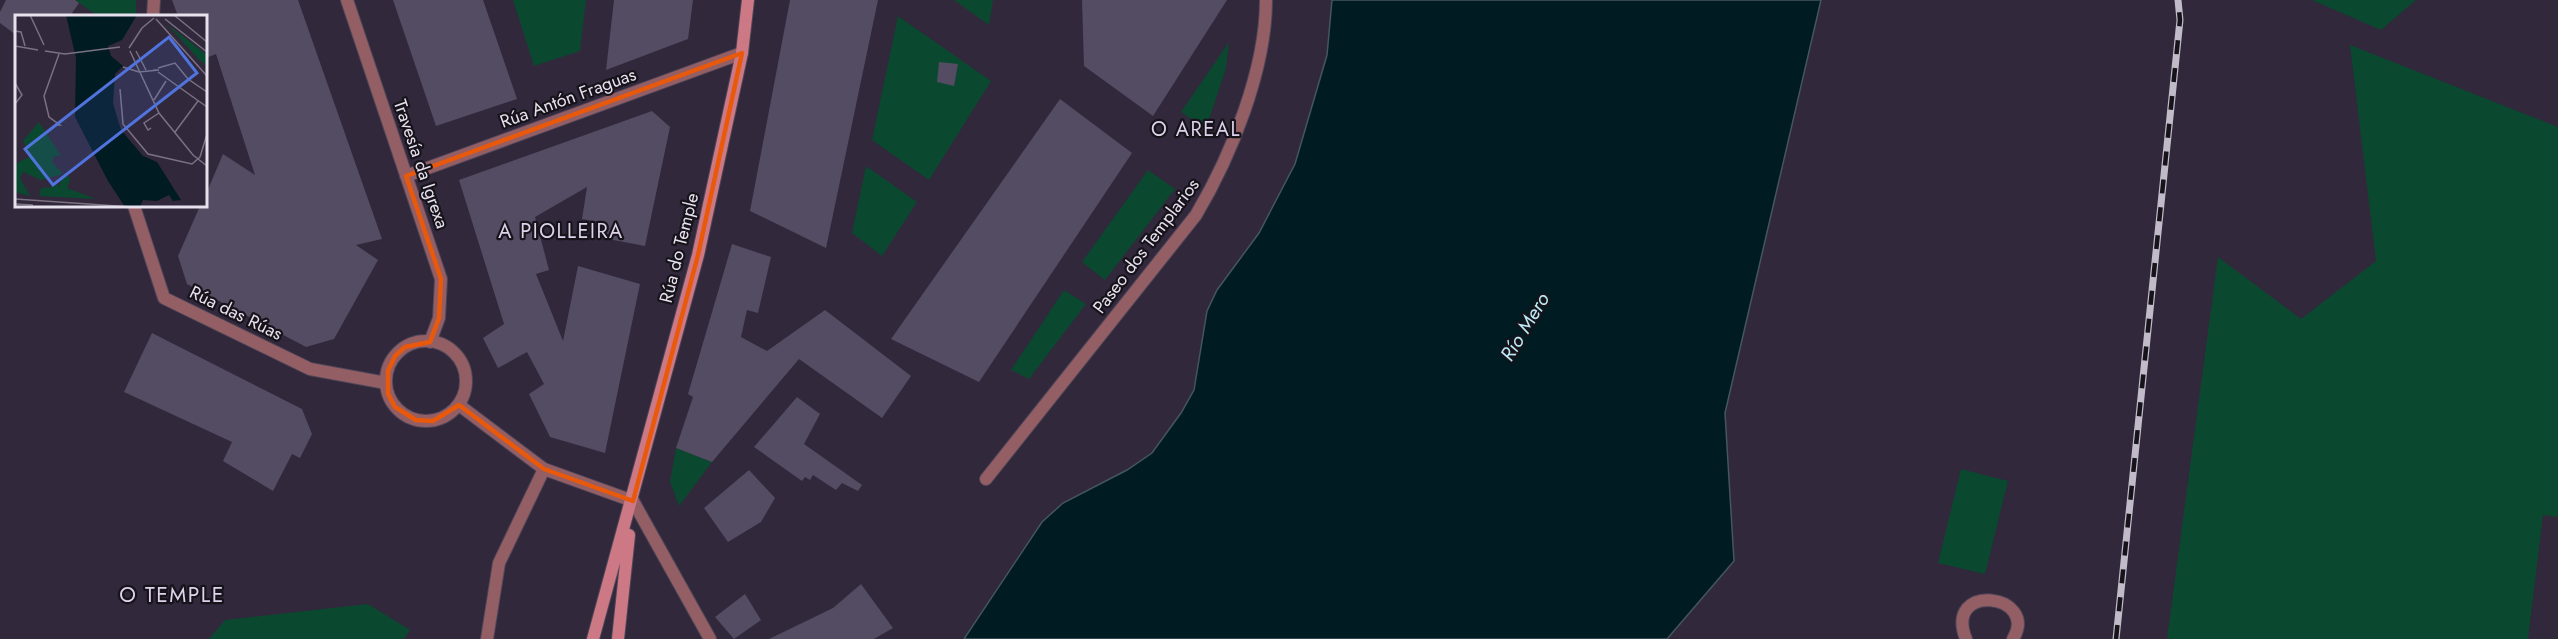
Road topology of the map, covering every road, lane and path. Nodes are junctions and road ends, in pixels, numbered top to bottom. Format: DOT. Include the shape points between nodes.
graph roads {
  1 [pos="154,0"];
  2 [pos="347,0"];
  3 [pos="748,0"];
  4 [pos="1266,0"];
  5 [pos="153,15"];
  6 [pos="742,53"];
  7 [pos="406,176"];
  8 [pos="134,207"];
  9 [pos="430,342"];
  10 [pos="386,383"];
  11 [pos="459,405"];
  12 [pos="544,469"];
  13 [pos="986,480"];
  14 [pos="633,501"];
  15 [pos="488,639"];
  16 [pos="593,639"];
  17 [pos="618,639"];
  18 [pos="710,639"];
  19 [pos="1966,639"];
  20 [pos="2013,639"];
  1 -- 5 [label="street"];
  2 -- 7 [label="street, Travesía da Igrexa"];
  3 -- 6 [label="main road, Rúa do Temple"];
  4 -- 13 [label="street, Paseo dos Templarios" via="1256,69 1219,177 1196,215"];
  6 -- 7 [label="street, Rúa Antón Fraguas"];
  6 -- 14 [label="main road, Rúa do Temple" via="698,255"];
  7 -- 9 [label="street, Travesía da Igrexa" via="441,279 439,318"];
  8 -- 10 [label="street, Rúa das Rúas" via="164,298 310,369"];
  9 -- 10 [label="street" via="405,347 395,356"];
  9 -- 11 [label="street" via="442,344 460,360 466,379"];
  10 -- 11 [label="street" via="395,406 416,420 433,421"];
  11 -- 12 [label="street"];
  12 -- 14 [label="street"];
  12 -- 15 [label="street" via="499,562"];
  14 -- 16 [label="main road, Rúa do Temple"];
  14 -- 17 [label="main road, Rúa do Temple"];
  14 -- 18 [label="street"];
  19 -- 20 [label="street" via="1962,630 1964,616 1972,604 1986,598 2000,600 2012,609 2017,622"];
}
